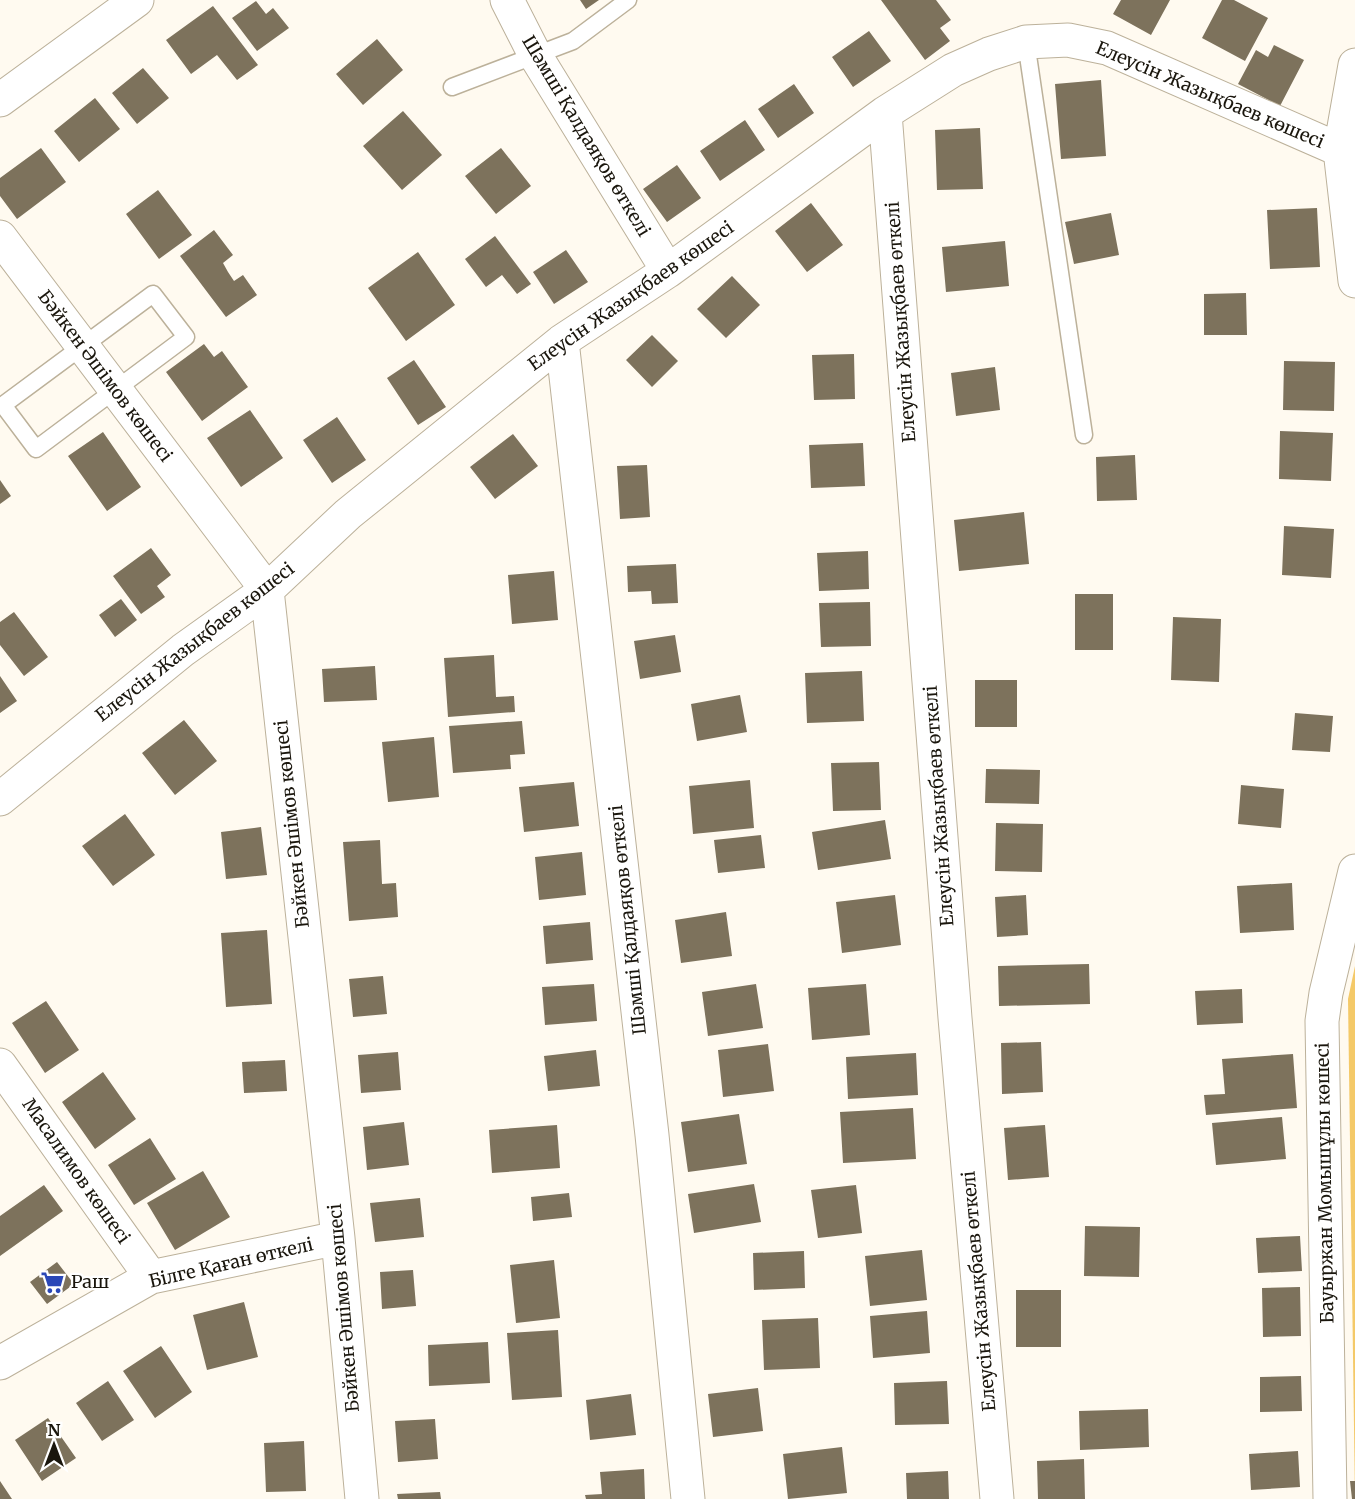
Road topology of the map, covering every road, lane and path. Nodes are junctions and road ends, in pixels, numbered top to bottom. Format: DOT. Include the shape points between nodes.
graph roads {
  1 [pos="137,0"];
  2 [pos="507,0"];
  3 [pos="628,0"];
  4 [pos="1026,42"];
  5 [pos="535,55"];
  6 [pos="1355,65"];
  7 [pos="452,87"];
  8 [pos="0,100"];
  9 [pos="885,113"];
  10 [pos="1340,150"];
  11 [pos="0,237"];
  12 [pos="668,271"];
  13 [pos="1355,281"];
  14 [pos="562,341"];
  15 [pos="82,346"];
  16 [pos="116,390"];
  17 [pos="1084,435"];
  18 [pos="267,590"];
  19 [pos="0,799"];
  20 [pos="1355,871"];
  21 [pos="0,1065"];
  22 [pos="338,1238"];
  23 [pos="151,1277"];
  24 [pos="0,1363"];
  25 [pos="362,1499"];
  26 [pos="688,1499"];
  27 [pos="997,1499"];
  28 [pos="1330,1499"];
  1 -- 8 [label="street"];
  2 -- 5 [label="street, Шәмші Қалдаяқов өткелі"];
  3 -- 5 [label="lane" via="573,41"];
  4 -- 9 [label="street, Елеусін Жазықбаев көшесі" via="953,70"];
  4 -- 10 [label="street, Елеусін Жазықбаев көшесі" via="1068,40 1107,48"];
  4 -- 17 [label="lane"];
  5 -- 7 [label="lane"];
  5 -- 12 [label="street, Шәмші Қалдаяқов өткелі"];
  6 -- 10 [label="street"];
  9 -- 12 [label="street, Елеусін Жазықбаев көшесі"];
  9 -- 27 [label="street, Елеусін Жазықбаев өткелі" via="955,1018"];
  10 -- 13 [label="street"];
  11 -- 15 [label="street, Бәйкен Әшімов көшесі"];
  12 -- 14 [label="street, Елеусін Жазықбаев көшесі"];
  14 -- 18 [label="street, Елеусін Жазықбаев көшесі" via="348,514"];
  14 -- 26 [label="street, Шәмші Қалдаяқов өткелі" via="652,1135"];
  15 -- 16 [label="street, Бәйкен Әшімов көшесі"];
  15 -- 16 [label="lane" via="153,294 186,337"];
  15 -- 16 [label="lane" via="3,405 36,449"];
  16 -- 18 [label="street, Бәйкен Әшімов көшесі"];
  18 -- 19 [label="street, Елеусін Жазықбаев көшесі" via="183,650"];
  18 -- 22 [label="street, Бәйкен Әшімов көшесі"];
  20 -- 28 [label="street, Бауыржан Момышұлы көшесі" via="1322,1021"];
  21 -- 23 [label="street, Масалимов көшесі"];
  22 -- 23 [label="street, Білге Қаған өткелі"];
  22 -- 25 [label="street, Бәйкен Әшімов көшесі"];
  23 -- 24 [label="street, Білге Қаған өткелі"];
}
